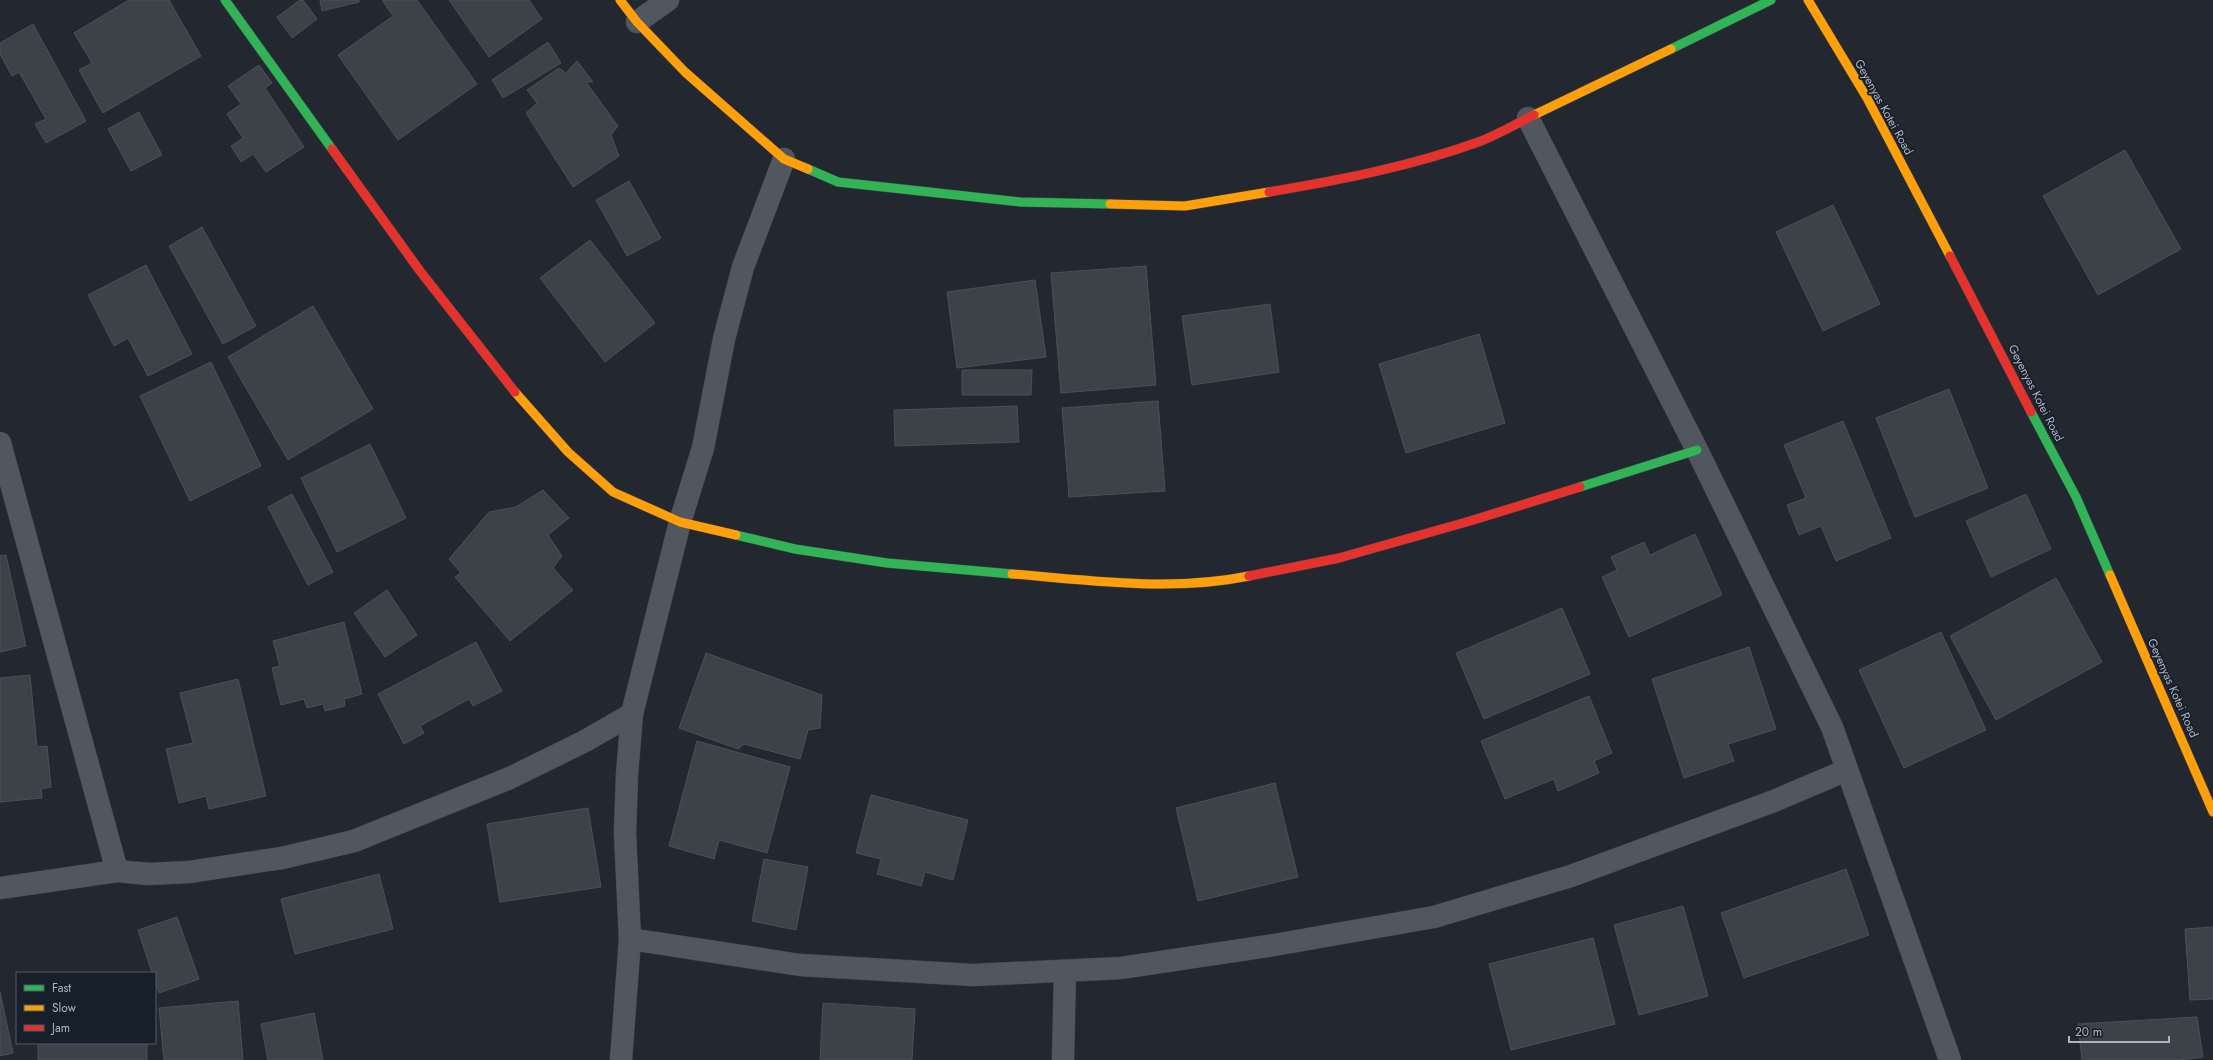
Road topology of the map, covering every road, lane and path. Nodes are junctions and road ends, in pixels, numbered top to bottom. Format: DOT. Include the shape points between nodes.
graph roads {
  1 [pos="225,0"];
  2 [pos="620,0"];
  3 [pos="668,0"];
  4 [pos="1771,0"];
  5 [pos="1808,0"];
  6 [pos="637,22"];
  7 [pos="1528,118"];
  8 [pos="784,159"];
  9 [pos="0,443"];
  10 [pos="1697,450"];
  11 [pos="680,522"];
  12 [pos="632,714"];
  13 [pos="1847,770"];
  14 [pos="2213,812"];
  15 [pos="118,872"];
  16 [pos="0,888"];
  17 [pos="630,939"];
  18 [pos="1065,971"];
  19 [pos="621,1060"];
  20 [pos="1063,1060"];
  21 [pos="1950,1060"];
  1 -- 11 [label="street" via="420,271 514,390 568,452 613,492"];
  2 -- 6 [label="street"];
  3 -- 6 [label="street"];
  4 -- 7 [label="street"];
  5 -- 14 [label="street, Geyenyas Kotei Road" via="1867,98 2076,497"];
  6 -- 8 [label="street" via="685,72"];
  7 -- 8 [label="street" via="1483,140 1436,156 1334,181 1185,206 1020,202 914,191 838,182"];
  7 -- 10 [label="street"];
  8 -- 11 [label="street" via="743,267 724,339 703,448"];
  9 -- 15 [label="street"];
  10 -- 11 [label="street" via="1470,521 1339,558 1226,581 1134,584 887,563 795,549"];
  10 -- 13 [label="street" via="1832,727"];
  11 -- 12 [label="street"];
  12 -- 15 [label="street" via="585,741 510,778 354,841 282,858 189,872"];
  12 -- 17 [label="street" via="625,833"];
  13 -- 18 [label="street" via="1774,801 1571,876 1434,917 1121,968"];
  13 -- 21 [label="street"];
  15 -- 16 [label="street"];
  17 -- 18 [label="street" via="800,965 974,975"];
  17 -- 19 [label="street"];
  18 -- 20 [label="street"];
}
